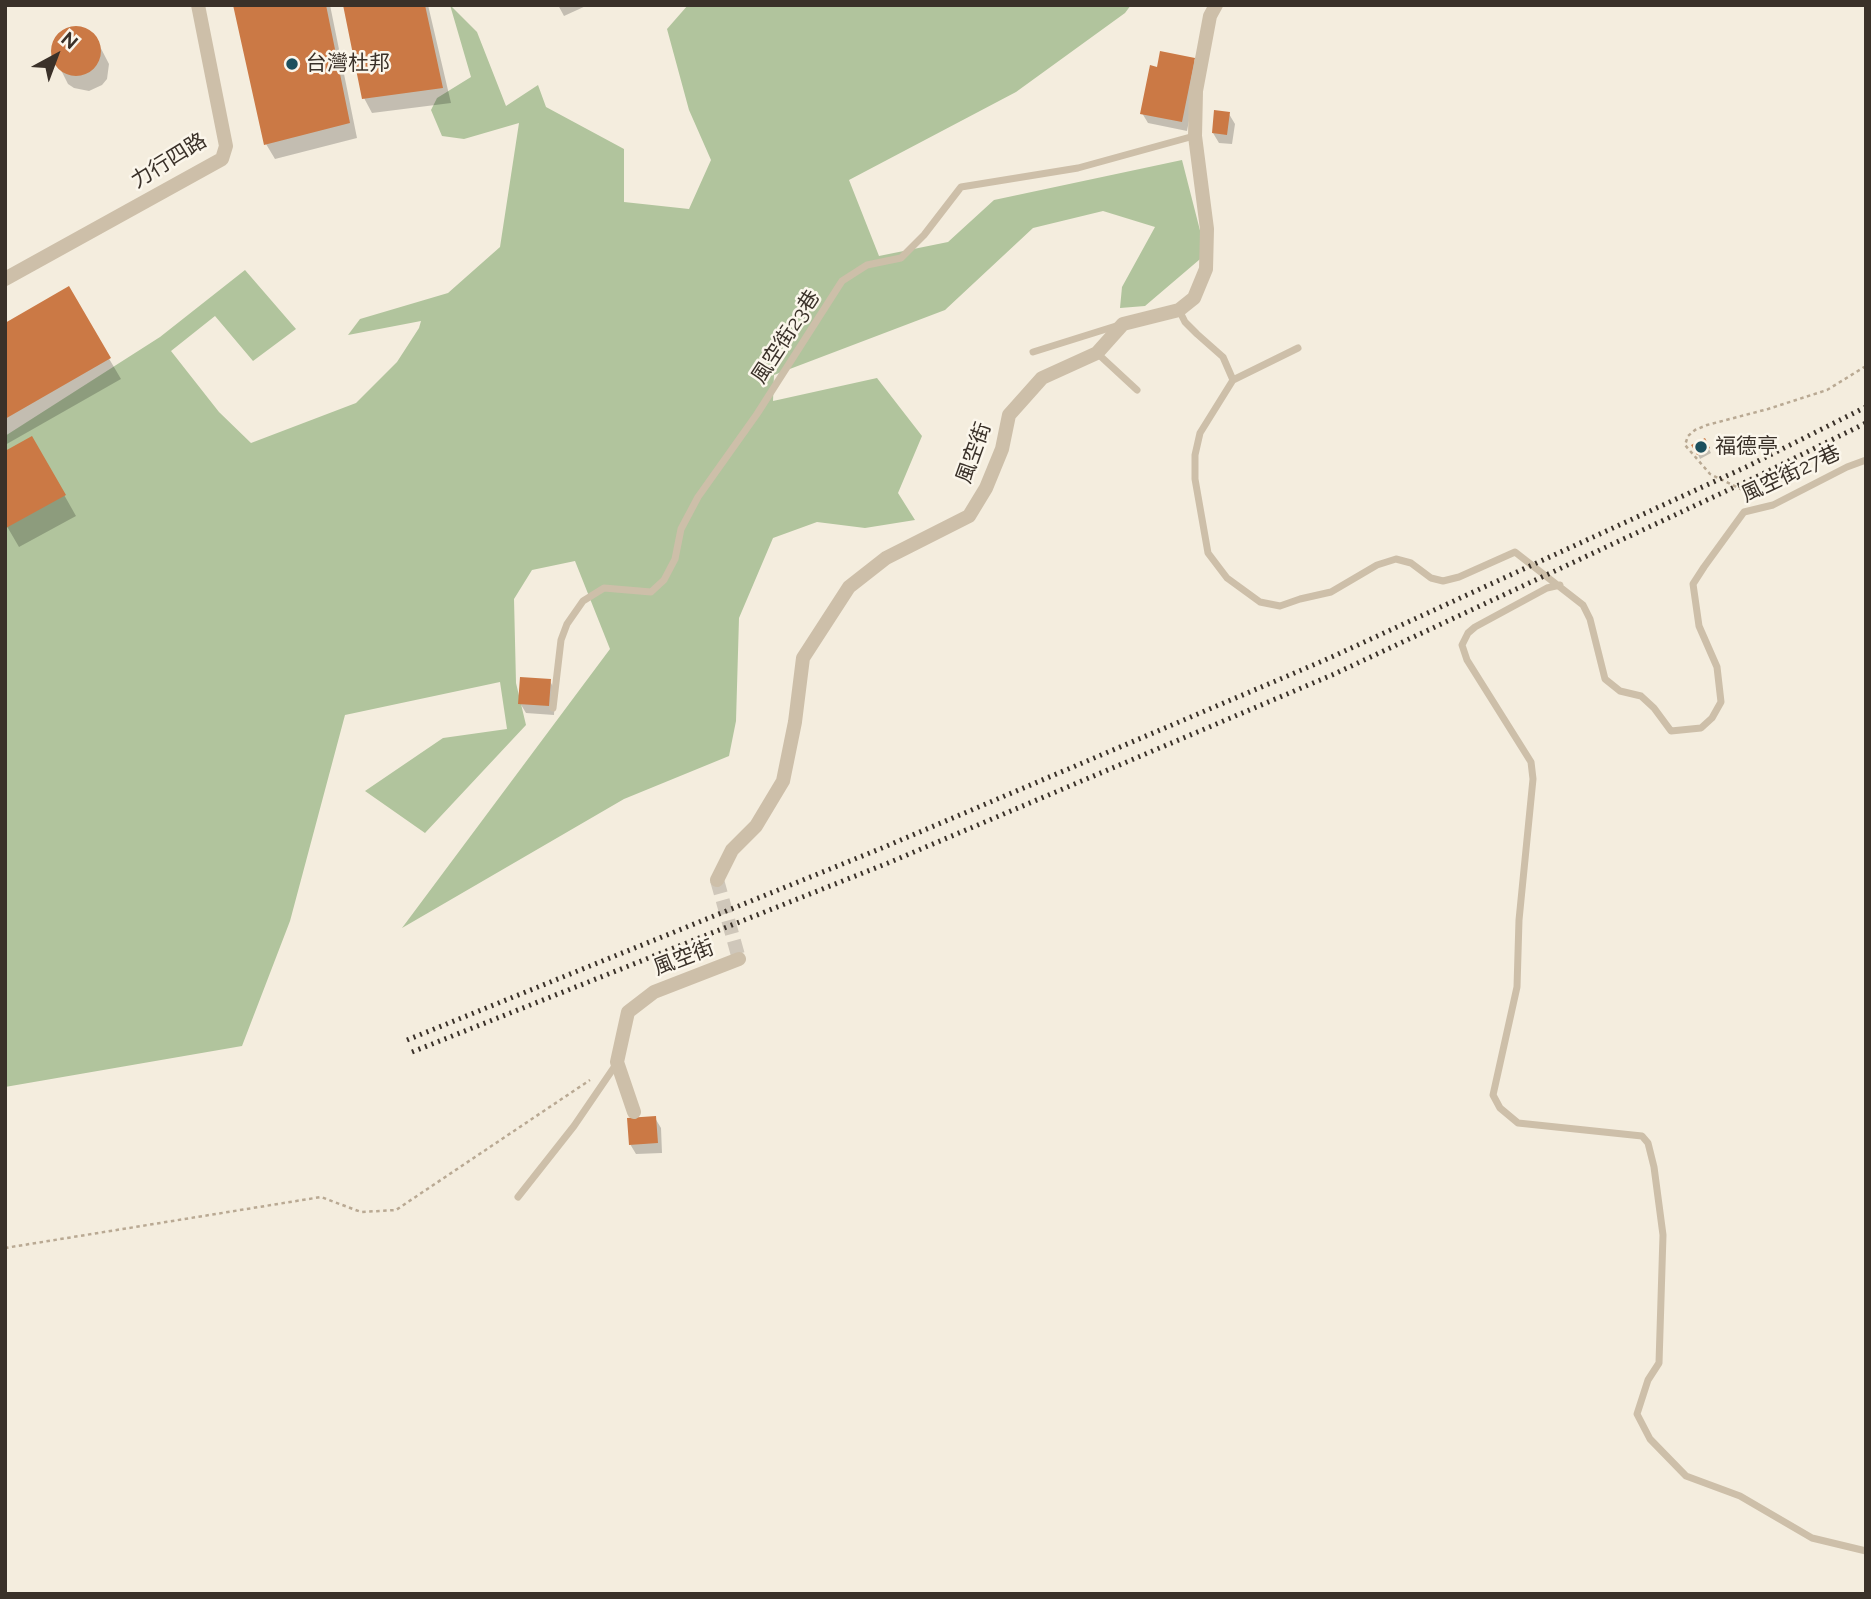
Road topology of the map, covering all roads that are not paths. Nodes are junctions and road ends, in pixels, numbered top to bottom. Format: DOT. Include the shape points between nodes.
graph roads {
  1 [pos="198,5"];
  2 [pos="1216,5"];
  3 [pos="1195,136"];
  4 [pos="5,279"];
  5 [pos="1179,310"];
  6 [pos="1123,324"];
  7 [pos="1297,348"];
  8 [pos="1033,352"];
  9 [pos="1097,353"];
  10 [pos="1233,380"];
  11 [pos="1137,390"];
  12 [pos="1866,460"];
  13 [pos="1560,586"];
  14 [pos="553,708"];
  15 [pos="717,880"];
  16 [pos="739,959"];
  17 [pos="617,1062"];
  18 [pos="634,1111"];
  19 [pos="518,1197"];
  20 [pos="1866,1551"];
  1 -- 4 [label="street, 力行四路" via="226,146 222,159"];
  2 -- 3 [label="street" via="1196,91"];
  3 -- 5 [label="street" via="1207,229 1206,269 1194,298"];
  3 -- 14 [label="lane, 風空街23巷" via="1078,168 961,187 901,258 867,265 842,281 698,497 681,529 675,559 664,580 652,592 604,589 583,601 567,624"];
  5 -- 6 [label="street"];
  5 -- 10 [label="lane" via="1185,322 1223,357"];
  6 -- 8 [label="lane"];
  6 -- 9 [label="street, 風空街"];
  7 -- 10 [label="lane"];
  9 -- 11 [label="lane"];
  9 -- 15 [label="street, 風空街" via="1042,378 1009,415 1002,449 969,516 886,558 849,587 803,658 783,781 756,826 732,850"];
  10 -- 13 [label="lane, 風空街27巷" via="1200,433 1195,479 1208,553 1227,578 1260,602 1280,606 1331,592 1396,559 1443,581 1516,552"];
  12 -- 13 [label="lane, 風空街27巷" via="1768,506 1744,512 1693,584 1699,626 1717,667 1721,702 1701,728 1671,731 1641,696 1620,691 1605,679 1590,619 1583,605"];
  13 -- 20 [label="lane" via="1547,588 1475,627 1462,645 1531,762 1533,779 1517,987 1493,1095 1518,1123 1642,1136 1648,1143 1663,1235 1659,1363 1637,1414 1650,1438 1686,1476 1740,1496 1812,1538"];
  16 -- 17 [label="street, 風空街" via="668,985 628,1012"];
  17 -- 18 [label="street"];
  17 -- 19 [label="lane" via="575,1126"];
}
